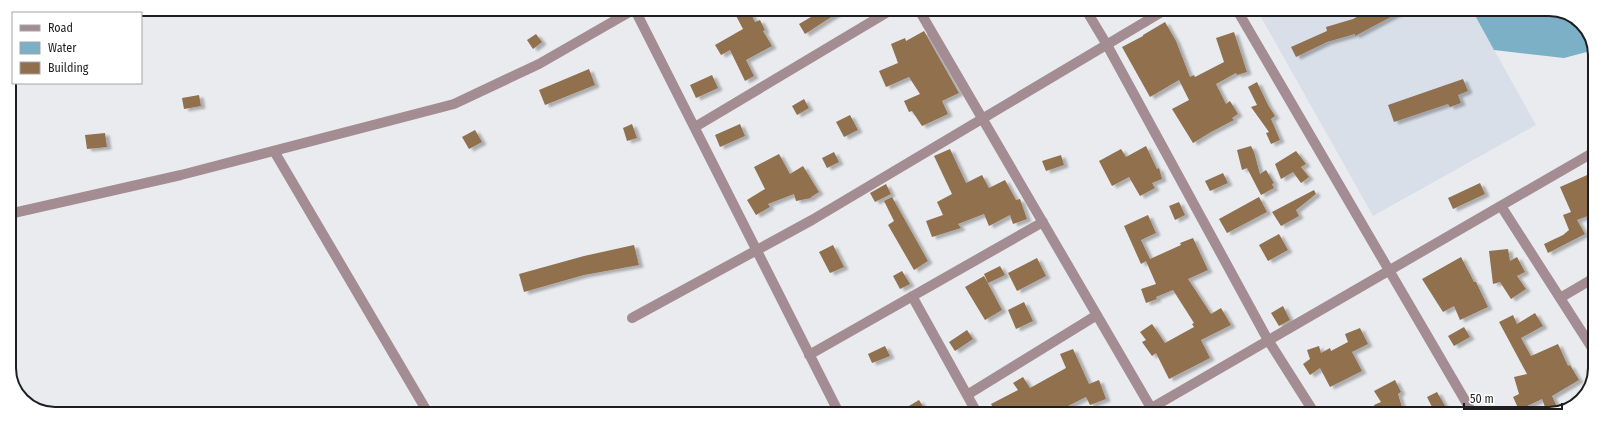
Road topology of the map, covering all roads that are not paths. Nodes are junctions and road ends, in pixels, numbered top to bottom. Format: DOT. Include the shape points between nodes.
graph roads {
  1 [pos="623,16"];
  2 [pos="637,16"];
  3 [pos="881,16"];
  4 [pos="922,16"];
  5 [pos="1090,16"];
  6 [pos="1155,16"];
  7 [pos="1241,16"];
  8 [pos="1107,44"];
  9 [pos="982,118"];
  10 [pos="695,127"];
  11 [pos="274,151"];
  12 [pos="1588,155"];
  13 [pos="1501,206"];
  14 [pos="16,212"];
  15 [pos="1042,222"];
  16 [pos="757,250"];
  17 [pos="1390,270"];
  18 [pos="1588,282"];
  19 [pos="912,296"];
  20 [pos="1560,298"];
  21 [pos="1097,314"];
  22 [pos="632,318"];
  23 [pos="1268,340"];
  24 [pos="1588,342"];
  25 [pos="809,355"];
  26 [pos="967,395"];
  27 [pos="424,407"];
  28 [pos="836,407"];
  29 [pos="974,407"];
  30 [pos="1151,407"];
  31 [pos="1159,407"];
  32 [pos="1311,407"];
  33 [pos="1470,407"];
  1 -- 11 [label="street" via="539,64 454,104"];
  2 -- 10 [label="street"];
  3 -- 10 [label="street"];
  4 -- 9 [label="street"];
  5 -- 8 [label="street"];
  6 -- 8 [label="street"];
  7 -- 17 [label="street"];
  8 -- 9 [label="street"];
  8 -- 23 [label="street"];
  9 -- 15 [label="street"];
  9 -- 16 [label="street"];
  10 -- 16 [label="street"];
  11 -- 14 [label="street"];
  11 -- 27 [label="street"];
  12 -- 13 [label="street"];
  13 -- 17 [label="street"];
  13 -- 20 [label="street"];
  15 -- 19 [label="street"];
  15 -- 21 [label="street"];
  16 -- 22 [label="street"];
  16 -- 25 [label="street"];
  17 -- 23 [label="street"];
  17 -- 33 [label="street"];
  18 -- 20 [label="street"];
  19 -- 25 [label="street"];
  19 -- 26 [label="street"];
  20 -- 24 [label="street"];
  21 -- 26 [label="street"];
  21 -- 30 [label="street"];
  23 -- 31 [label="street"];
  23 -- 32 [label="street"];
  25 -- 28 [label="street"];
  26 -- 29 [label="street"];
}
